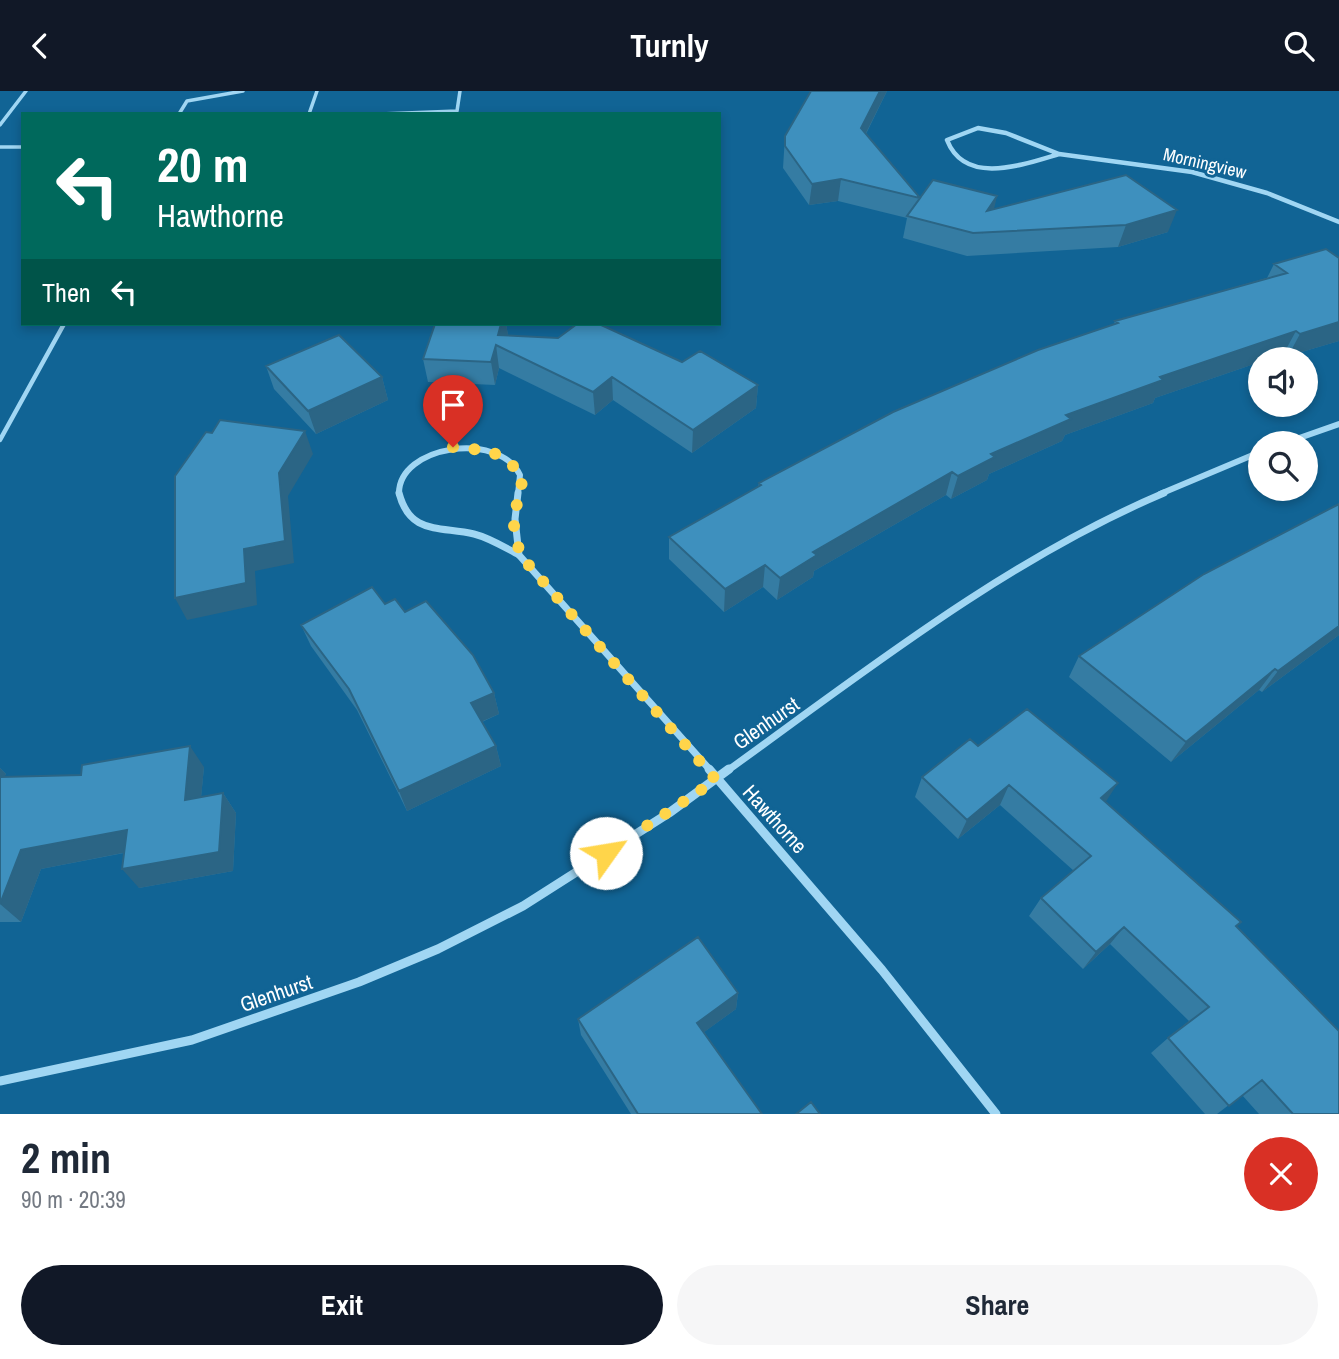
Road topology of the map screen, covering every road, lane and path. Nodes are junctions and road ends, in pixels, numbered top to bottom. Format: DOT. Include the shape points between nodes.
graph roads {
  1 [pos="26,91"];
  2 [pos="243,91"];
  3 [pos="317,91"];
  4 [pos="460,91"];
  5 [pos="181,112"];
  6 [pos="310,112"];
  7 [pos="431,112"];
  8 [pos="0,125"];
  9 [pos="0,147"];
  10 [pos="21,147"];
  11 [pos="1059,154"];
  12 [pos="1339,222"];
  13 [pos="63,326"];
  14 [pos="1339,423"];
  15 [pos="1317,431"];
  16 [pos="0,440"];
  17 [pos="1248,457"];
  18 [pos="520,555"];
  19 [pos="716,780"];
  20 [pos="0,1081"];
  21 [pos="996,1114"];
  1 -- 8 [label="lane"];
  2 -- 5 [label="lane" via="187,101"];
  3 -- 6 [label="lane"];
  4 -- 7 [label="lane" via="457,111"];
  9 -- 10 [label="lane"];
  11 -- 11 [label="street, Morningview" via="1002,131 979,128 960,131 947,140 956,158 970,166 998,170"];
  11 -- 12 [label="street, Morningview" via="1191,172 1247,187"];
  13 -- 16 [label="lane"];
  14 -- 15 [label="street"];
  17 -- 19 [label="street, Glenhurst" via="1083,533 979,594"];
  18 -- 18 [label="street, Hawthorne" via="513,521 522,482 519,470 509,460 491,451 453,447 431,454 404,479 399,493 403,508 418,523 480,536"];
  18 -- 19 [label="street, Hawthorne"];
  19 -- 20 [label="street, Glenhurst" via="523,906 415,959 192,1040"];
  19 -- 21 [label="street, Hawthorne" via="848,926"];
}
